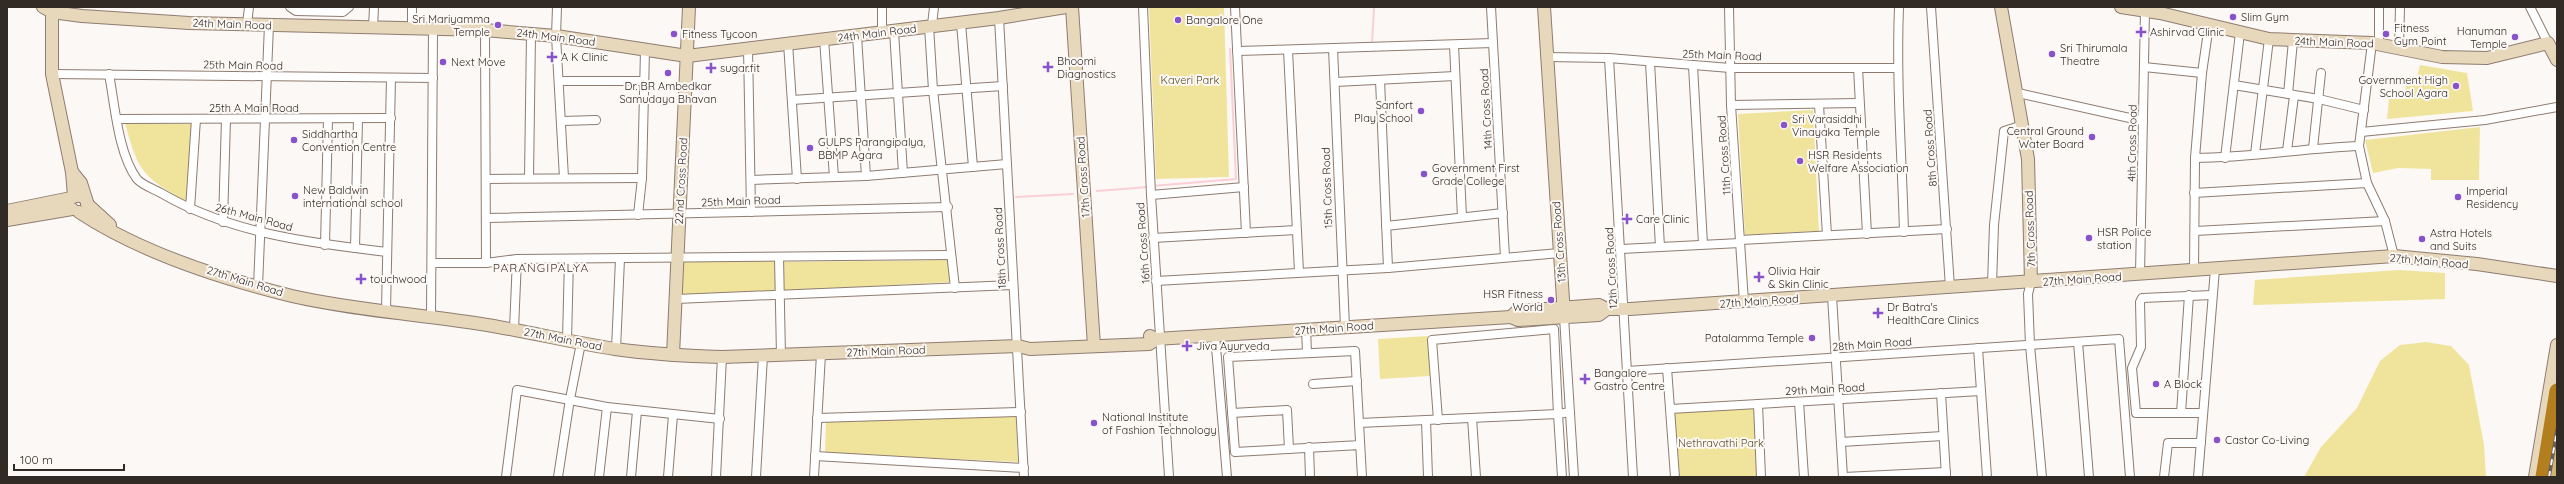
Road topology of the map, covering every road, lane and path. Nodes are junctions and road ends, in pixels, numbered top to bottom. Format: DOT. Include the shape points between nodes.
graph roads {
  1 [pos="249,7"];
  2 [pos="290,7"];
  3 [pos="349,7"];
  4 [pos="374,7"];
  5 [pos="412,7"];
  6 [pos="557,7"];
  7 [pos="689,7"];
  8 [pos="882,7"];
  9 [pos="934,7"];
  10 [pos="1066,7"];
  11 [pos="1072,7"];
  12 [pos="1143,7"];
  13 [pos="1234,7"];
  14 [pos="1491,7"];
  15 [pos="1544,7"];
  16 [pos="1728,7"];
  17 [pos="1899,7"];
  18 [pos="1931,7"];
  19 [pos="2001,7"];
  20 [pos="2122,7"];
  21 [pos="2379,7"];
  22 [pos="2400,7"];
  23 [pos="2530,7"];
  24 [pos="318,9"];
  25 [pos="48,10"];
  26 [pos="2145,10"];
  27 [pos="2160,10"];
  28 [pos="999,18"];
  29 [pos="961,23"];
  30 [pos="248,24"];
  31 [pos="269,25"];
  32 [pos="2209,25"];
  33 [pos="930,26"];
  34 [pos="317,27"];
  35 [pos="373,28"];
  36 [pos="412,29"];
  37 [pos="433,29"];
  38 [pos="485,30"];
  39 [pos="894,31"];
  40 [pos="882,33"];
  41 [pos="2240,33"];
  42 [pos="531,34"];
  43 [pos="556,36"];
  44 [pos="857,36"];
  45 [pos="824,39"];
  46 [pos="2269,39"];
  47 [pos="2293,41"];
  48 [pos="788,43"];
  49 [pos="1493,43"];
  50 [pos="2548,43"];
  51 [pos="1454,44"];
  52 [pos="2375,44"];
  53 [pos="748,48"];
  54 [pos="1333,48"];
  55 [pos="2399,48"];
  56 [pos="645,50"];
  57 [pos="1288,50"];
  58 [pos="1237,52"];
  59 [pos="687,56"];
  60 [pos="1547,57"];
  61 [pos="1609,58"];
  62 [pos="2557,60"];
  63 [pos="1650,62"];
  64 [pos="1693,66"];
  65 [pos="2144,67"];
  66 [pos="1730,68"];
  67 [pos="1858,68"];
  68 [pos="1897,68"];
  69 [pos="2202,73"];
  70 [pos="2321,73"];
  71 [pos="52,74"];
  72 [pos="109,74"];
  73 [pos="267,76"];
  74 [pos="1455,76"];
  75 [pos="391,78"];
  76 [pos="433,78"];
  77 [pos="559,80"];
  78 [pos="1380,80"];
  79 [pos="644,81"];
  80 [pos="1335,82"];
  81 [pos="2234,85"];
  82 [pos="1003,86"];
  83 [pos="966,88"];
  84 [pos="2263,89"];
  85 [pos="933,90"];
  86 [pos="898,93"];
  87 [pos="2018,93"];
  88 [pos="861,95"];
  89 [pos="2291,95"];
  90 [pos="829,97"];
  91 [pos="2319,98"];
  92 [pos="792,100"];
  93 [pos="1859,103"];
  94 [pos="1732,105"];
  95 [pos="1819,105"];
  96 [pos="2557,107"];
  97 [pos="2364,110"];
  98 [pos="390,118"];
  99 [pos="118,119"];
  100 [pos="196,119"];
  101 [pos="226,119"];
  102 [pos="266,119"];
  103 [pos="328,119"];
  104 [pos="358,119"];
  105 [pos="596,120"];
  106 [pos="562,121"];
  107 [pos="2143,121"];
  108 [pos="2023,125"];
  109 [pos="2361,132"];
  110 [pos="2359,146"];
  111 [pos="2313,148"];
  112 [pos="2287,151"];
  113 [pos="2255,154"];
  114 [pos="2195,158"];
  115 [pos="2225,158"];
  116 [pos="1007,164"];
  117 [pos="973,167"];
  118 [pos="944,169"];
  119 [pos="903,172"];
  120 [pos="866,176"];
  121 [pos="834,177"];
  122 [pos="529,178"];
  123 [pos="564,178"];
  124 [pos="642,178"];
  125 [pos="486,179"];
  126 [pos="797,179"];
  127 [pos="751,180"];
  128 [pos="2367,182"];
  129 [pos="1244,187"];
  130 [pos="1150,190"];
  131 [pos="2194,193"];
  132 [pos="78,203"];
  133 [pos="948,207"];
  134 [pos="190,209"];
  135 [pos="7,211"];
  136 [pos="751,212"];
  137 [pos="1503,213"];
  138 [pos="679,214"];
  139 [pos="638,215"];
  140 [pos="1462,217"];
  141 [pos="488,218"];
  142 [pos="7,220"];
  143 [pos="2385,220"];
  144 [pos="223,222"];
  145 [pos="1386,226"];
  146 [pos="1296,230"];
  147 [pos="1947,230"];
  148 [pos="2195,231"];
  149 [pos="262,232"];
  150 [pos="1246,232"];
  151 [pos="1904,232"];
  152 [pos="1867,234"];
  153 [pos="1827,235"];
  154 [pos="1153,238"];
  155 [pos="1740,241"];
  156 [pos="1703,244"];
  157 [pos="325,245"];
  158 [pos="1660,247"];
  159 [pos="355,248"];
  160 [pos="1621,249"];
  161 [pos="387,252"];
  162 [pos="1560,253"];
  163 [pos="951,255"];
  164 [pos="2394,256"];
  165 [pos="779,257"];
  166 [pos="1505,257"];
  167 [pos="677,258"];
  168 [pos="517,259"];
  169 [pos="569,259"];
  170 [pos="620,259"];
  171 [pos="486,263"];
  172 [pos="433,264"];
  173 [pos="1388,268"];
  174 [pos="2215,269"];
  175 [pos="1341,270"];
  176 [pos="2194,271"];
  177 [pos="1299,272"];
  178 [pos="2140,275"];
  179 [pos="2557,276"];
  180 [pos="1156,281"];
  181 [pos="2031,282"];
  182 [pos="1013,285"];
  183 [pos="1992,285"];
  184 [pos="258,286"];
  185 [pos="1950,287"];
  186 [pos="955,288"];
  187 [pos="2212,294"];
  188 [pos="781,296"];
  189 [pos="1832,296"];
  190 [pos="2189,296"];
  191 [pos="676,299"];
  192 [pos="1744,302"];
  193 [pos="1624,309"];
  194 [pos="386,310"];
  195 [pos="1564,312"];
  196 [pos="431,316"];
  197 [pos="1345,327"];
  198 [pos="514,329"];
  199 [pos="1306,329"];
  200 [pos="1215,335"];
  201 [pos="1159,339"];
  202 [pos="567,340"];
  203 [pos="1094,342"];
  204 [pos="2078,342"];
  205 [pos="581,343"];
  206 [pos="2030,344"];
  207 [pos="2557,345"];
  208 [pos="1018,346"];
  209 [pos="1978,348"];
  210 [pos="616,349"];
  211 [pos="1307,353"];
  212 [pos="821,354"];
  213 [pos="673,356"];
  214 [pos="762,356"];
  215 [pos="781,356"];
  216 [pos="722,357"];
  217 [pos="1836,358"];
  218 [pos="1667,368"];
  219 [pos="1627,371"];
  220 [pos="1357,381"];
  221 [pos="1313,384"];
  222 [pos="1981,391"];
  223 [pos="2557,392"];
  224 [pos="1941,393"];
  225 [pos="570,399"];
  226 [pos="1838,400"];
  227 [pos="1798,402"];
  228 [pos="1758,404"];
  229 [pos="607,407"];
  230 [pos="1670,409"];
  231 [pos="637,411"];
  232 [pos="1021,412"];
  233 [pos="1570,412"];
  234 [pos="1232,413"];
  235 [pos="2181,413"];
  236 [pos="2203,413"];
  237 [pos="1558,414"];
  238 [pos="674,415"];
  239 [pos="817,418"];
  240 [pos="1472,418"];
  241 [pos="720,419"];
  242 [pos="1426,420"];
  243 [pos="1438,420"];
  244 [pos="1359,423"];
  245 [pos="1943,436"];
  246 [pos="1841,442"];
  247 [pos="2201,443"];
  248 [pos="1360,445"];
  249 [pos="1309,448"];
  250 [pos="1289,449"];
  251 [pos="2557,454"];
  252 [pos="815,456"];
  253 [pos="1024,468"];
  254 [pos="1946,474"];
  255 [pos="506,477"];
  256 [pos="558,477"];
  257 [pos="599,477"];
  258 [pos="631,477"];
  259 [pos="668,477"];
  260 [pos="716,477"];
  261 [pos="756,477"];
  262 [pos="814,477"];
  263 [pos="1024,477"];
  264 [pos="1169,477"];
  265 [pos="1227,477"];
  266 [pos="1310,477"];
  267 [pos="1362,477"];
  268 [pos="1428,477"];
  269 [pos="1476,477"];
  270 [pos="1562,477"];
  271 [pos="1574,477"];
  272 [pos="1633,477"];
  273 [pos="1675,477"];
  274 [pos="1761,477"];
  275 [pos="1804,477"];
  276 [pos="1844,477"];
  277 [pos="1987,477"];
  278 [pos="2042,477"];
  279 [pos="2089,477"];
  280 [pos="2130,477"];
  281 [pos="2164,477"];
  282 [pos="2198,477"];
  283 [pos="2535,477"];
  284 [pos="2543,477"];
  285 [pos="2553,477"];
  1 -- 30 [label="street"];
  2 -- 24 [label="street" via="296,11"];
  3 -- 24 [label="street" via="343,12"];
  4 -- 35 [label="street"];
  5 -- 36 [label="street"];
  6 -- 43 [label="street"];
  7 -- 59 [label="street, 22nd Cross Road"];
  8 -- 40 [label="street"];
  9 -- 33 [label="street"];
  10 -- 28 [label="street, 24th Main Road"];
  11 -- 203 [label="street, 17th Cross Road"];
  12 -- 130 [label="street, 16th Cross Road"];
  13 -- 58 [label="street"];
  14 -- 49 [label="street, 14th Cross Road"];
  15 -- 60 [label="street, 13th Cross Road"];
  16 -- 66 [label="street, 11th Cross Road"];
  17 -- 68 [label="street"];
  18 -- 147 [label="street, 8th Cross Road"];
  19 -- 87 [label="street, 7th Cross Road"];
  20 -- 26 [label="street, 24th Main Road"];
  21 -- 52 [label="street"];
  22 -- 55 [label="street"];
  23 -- 50 [label="street"];
  24 -- 34 [label="street"];
  25 -- 30 [label="street, 24th Main Road" via="113,19"];
  25 -- 71 [label="street"];
  26 -- 27 [label="street, 24th Main Road"];
  26 -- 65 [label="street, 4th Cross Road"];
  27 -- 32 [label="street, 24th Main Road"];
  28 -- 29 [label="street, 24th Main Road"];
  28 -- 82 [label="street, 18th Cross Road"];
  29 -- 33 [label="street, 24th Main Road"];
  29 -- 83 [label="street"];
  30 -- 31 [label="street, 24th Main Road"];
  31 -- 34 [label="street, 24th Main Road"];
  31 -- 73 [label="street"];
  32 -- 41 [label="street, 24th Main Road"];
  32 -- 69 [label="street"];
  33 -- 39 [label="street, 24th Main Road"];
  33 -- 85 [label="street"];
  34 -- 35 [label="street, 24th Main Road"];
  35 -- 36 [label="street, 24th Main Road"];
  36 -- 37 [label="street, 24th Main Road"];
  37 -- 38 [label="street, 24th Main Road"];
  37 -- 76 [label="street"];
  38 -- 42 [label="street, 24th Main Road"];
  38 -- 125 [label="street"];
  39 -- 40 [label="street, 24th Main Road"];
  39 -- 86 [label="street"];
  40 -- 44 [label="street, 24th Main Road"];
  41 -- 46 [label="street, 24th Main Road"];
  41 -- 81 [label="street"];
  42 -- 43 [label="street, 24th Main Road"];
  42 -- 122 [label="street"];
  43 -- 56 [label="street, 24th Main Road"];
  43 -- 77 [label="street"];
  44 -- 45 [label="street, 24th Main Road"];
  44 -- 88 [label="street"];
  45 -- 48 [label="street, 24th Main Road"];
  45 -- 90 [label="street"];
  46 -- 47 [label="street, 24th Main Road"];
  46 -- 84 [label="street"];
  47 -- 52 [label="street, 24th Main Road"];
  47 -- 89 [label="street"];
  48 -- 53 [label="street, 24th Main Road"];
  48 -- 92 [label="street"];
  49 -- 51 [label="street"];
  49 -- 137 [label="street, 14th Cross Road"];
  50 -- 55 [label="street, 24th Main Road" via="2487,58 2442,56"];
  50 -- 62 [label="street"];
  51 -- 54 [label="street"];
  51 -- 74 [label="street"];
  52 -- 55 [label="street, 24th Main Road"];
  52 -- 97 [label="street"];
  53 -- 59 [label="street, 24th Main Road"];
  53 -- 127 [label="street"];
  54 -- 57 [label="street"];
  54 -- 80 [label="street, 15th Cross Road"];
  56 -- 59 [label="street, 24th Main Road"];
  56 -- 79 [label="street"];
  57 -- 58 [label="street"];
  57 -- 146 [label="street"];
  58 -- 129 [label="street"];
  59 -- 138 [label="street, 22nd Cross Road"];
  60 -- 61 [label="street, 25th Main Road"];
  60 -- 162 [label="street, 13th Cross Road"];
  61 -- 63 [label="street, 25th Main Road"];
  61 -- 160 [label="street, 12th Cross Road"];
  63 -- 64 [label="street, 25th Main Road"];
  63 -- 158 [label="street"];
  64 -- 66 [label="street, 25th Main Road"];
  64 -- 156 [label="street"];
  65 -- 69 [label="street"];
  65 -- 107 [label="street, 4th Cross Road"];
  66 -- 67 [label="street, 25th Main Road"];
  66 -- 94 [label="street, 11th Cross Road"];
  67 -- 68 [label="street, 25th Main Road"];
  67 -- 93 [label="street"];
  68 -- 151 [label="street"];
  69 -- 114 [label="street"];
  70 -- 91 [label="street"];
  71 -- 72 [label="street, 25th Main Road"];
  71 -- 132 [label="street"];
  72 -- 73 [label="street, 25th Main Road"];
  72 -- 99 [label="street, 26th Main Road"];
  73 -- 75 [label="street, 25th Main Road"];
  73 -- 102 [label="street"];
  74 -- 78 [label="street"];
  74 -- 140 [label="street"];
  75 -- 76 [label="street, 25th Main Road"];
  75 -- 98 [label="street"];
  76 -- 172 [label="street"];
  77 -- 79 [label="street"];
  77 -- 106 [label="street"];
  78 -- 80 [label="street"];
  78 -- 145 [label="street"];
  79 -- 124 [label="street"];
  80 -- 175 [label="street, 15th Cross Road"];
  81 -- 84 [label="street"];
  81 -- 115 [label="street"];
  82 -- 83 [label="street"];
  82 -- 116 [label="street, 18th Cross Road"];
  83 -- 85 [label="street"];
  83 -- 117 [label="street"];
  84 -- 89 [label="street"];
  84 -- 113 [label="street"];
  85 -- 86 [label="street"];
  85 -- 118 [label="street"];
  86 -- 88 [label="street"];
  86 -- 119 [label="street"];
  87 -- 107 [label="street"];
  87 -- 108 [label="street, 7th Cross Road"];
  88 -- 90 [label="street"];
  88 -- 120 [label="street"];
  89 -- 91 [label="street"];
  89 -- 112 [label="street"];
  90 -- 92 [label="street"];
  90 -- 121 [label="street"];
  91 -- 97 [label="street"];
  91 -- 111 [label="street"];
  92 -- 126 [label="street"];
  93 -- 95 [label="street"];
  93 -- 152 [label="street"];
  94 -- 95 [label="street"];
  94 -- 155 [label="street, 11th Cross Road"];
  95 -- 153 [label="street"];
  96 -- 109 [label="street" via="2485,120"];
  97 -- 109 [label="street"];
  98 -- 104 [label="street, 25th A Main Road"];
  98 -- 161 [label="street"];
  99 -- 100 [label="street, 25th A Main Road"];
  99 -- 134 [label="street, 26th Main Road" via="122,147 138,180"];
  100 -- 101 [label="street, 25th A Main Road"];
  100 -- 134 [label="street"];
  101 -- 102 [label="street, 25th A Main Road"];
  101 -- 144 [label="street"];
  102 -- 103 [label="street, 25th A Main Road"];
  102 -- 149 [label="street"];
  103 -- 104 [label="street, 25th A Main Road"];
  103 -- 157 [label="street"];
  104 -- 159 [label="street"];
  105 -- 106 [label="street"];
  106 -- 123 [label="street"];
  107 -- 178 [label="street, 4th Cross Road"];
  108 -- 181 [label="street, 7th Cross Road" via="2028,159"];
  108 -- 183 [label="street" via="2004,131 1994,225"];
  109 -- 110 [label="street"];
  110 -- 111 [label="street"];
  110 -- 128 [label="street"];
  111 -- 112 [label="street"];
  112 -- 113 [label="street"];
  113 -- 115 [label="street"];
  114 -- 115 [label="street"];
  114 -- 131 [label="street"];
  116 -- 117 [label="street"];
  116 -- 182 [label="street, 18th Cross Road"];
  117 -- 118 [label="street"];
  118 -- 119 [label="street"];
  118 -- 133 [label="street"];
  119 -- 120 [label="street"];
  120 -- 121 [label="street"];
  121 -- 126 [label="street"];
  122 -- 123 [label="street"];
  122 -- 125 [label="street"];
  123 -- 124 [label="street"];
  124 -- 139 [label="street"];
  125 -- 141 [label="street"];
  126 -- 127 [label="street"];
  127 -- 136 [label="street"];
  128 -- 131 [label="street"];
  128 -- 143 [label="street"];
  129 -- 130 [label="street"];
  129 -- 150 [label="street"];
  130 -- 154 [label="street, 16th Cross Road"];
  131 -- 148 [label="street"];
  132 -- 135 [label="street"];
  132 -- 142 [label="street"];
  132 -- 184 [label="street, 27th Main Road" via="103,228 157,252"];
  133 -- 136 [label="street, 25th Main Road"];
  133 -- 163 [label="street"];
  134 -- 144 [label="street, 26th Main Road"];
  136 -- 138 [label="street, 25th Main Road"];
  137 -- 140 [label="street"];
  137 -- 166 [label="street, 14th Cross Road"];
  138 -- 139 [label="street, 25th Main Road"];
  138 -- 167 [label="street, 22nd Cross Road"];
  139 -- 141 [label="street, 25th Main Road"];
  140 -- 145 [label="street"];
  141 -- 171 [label="street"];
  143 -- 148 [label="street"];
  143 -- 164 [label="street"];
  144 -- 149 [label="street, 26th Main Road"];
  145 -- 173 [label="street"];
  146 -- 150 [label="street"];
  146 -- 177 [label="street"];
  147 -- 151 [label="street"];
  147 -- 185 [label="street, 8th Cross Road"];
  148 -- 176 [label="street"];
  149 -- 157 [label="street, 26th Main Road"];
  149 -- 184 [label="street"];
  150 -- 154 [label="street"];
  151 -- 152 [label="street"];
  152 -- 153 [label="street"];
  153 -- 155 [label="street"];
  154 -- 180 [label="street, 16th Cross Road"];
  155 -- 156 [label="street"];
  155 -- 192 [label="street, 11th Cross Road"];
  156 -- 158 [label="street"];
  157 -- 159 [label="street, 26th Main Road"];
  158 -- 160 [label="street"];
  159 -- 161 [label="street, 26th Main Road"];
  160 -- 193 [label="street, 12th Cross Road"];
  161 -- 194 [label="street"];
  162 -- 166 [label="street"];
  162 -- 195 [label="street, 13th Cross Road"];
  163 -- 165 [label="street"];
  163 -- 186 [label="street"];
  164 -- 174 [label="street, 27th Main Road"];
  164 -- 179 [label="street, 27th Main Road" via="2476,264"];
  165 -- 167 [label="street"];
  165 -- 188 [label="street"];
  166 -- 173 [label="street"];
  167 -- 170 [label="street"];
  167 -- 191 [label="street, 22nd Cross Road"];
  168 -- 169 [label="street"];
  168 -- 171 [label="street"];
  168 -- 198 [label="street"];
  169 -- 170 [label="street"];
  169 -- 202 [label="street"];
  170 -- 210 [label="street"];
  171 -- 172 [label="street"];
  172 -- 196 [label="street"];
  173 -- 175 [label="street"];
  174 -- 176 [label="street, 27th Main Road"];
  174 -- 187 [label="street"];
  175 -- 177 [label="street"];
  175 -- 197 [label="street, 15th Cross Road"];
  176 -- 178 [label="street, 27th Main Road"];
  177 -- 180 [label="street"];
  178 -- 181 [label="street, 27th Main Road"];
  180 -- 201 [label="street, 16th Cross Road"];
  181 -- 183 [label="street, 27th Main Road"];
  181 -- 206 [label="street, 7th Cross Road" via="2028,294"];
  182 -- 186 [label="street"];
  182 -- 208 [label="street, 18th Cross Road"];
  183 -- 185 [label="street, 27th Main Road"];
  184 -- 194 [label="street, 27th Main Road" via="293,296"];
  185 -- 189 [label="street, 27th Main Road"];
  186 -- 188 [label="street"];
  187 -- 190 [label="street"];
  187 -- 236 [label="street"];
  188 -- 191 [label="street"];
  188 -- 215 [label="street"];
  189 -- 192 [label="street, 27th Main Road"];
  189 -- 217 [label="street"];
  190 -- 235 [label="street"];
  190 -- 235 [label="street" via="2141,299 2141,346 2132,368 2136,413"];
  191 -- 213 [label="street, 22nd Cross Road"];
  192 -- 193 [label="street, 27th Main Road"];
  193 -- 195 [label="street, 27th Main Road" via="1607,309 1599,305"];
  193 -- 219 [label="street, 12th Cross Road"];
  194 -- 196 [label="street, 27th Main Road"];
  195 -- 197 [label="street, 27th Main Road" via="1517,311 1511,316"];
  195 -- 233 [label="street, 13th Cross Road"];
  196 -- 198 [label="street, 27th Main Road"];
  197 -- 199 [label="street, 27th Main Road"];
  198 -- 202 [label="street, 27th Main Road"];
  199 -- 200 [label="street, 27th Main Road"];
  199 -- 211 [label="street"];
  200 -- 201 [label="street, 27th Main Road"];
  200 -- 265 [label="street"];
  201 -- 203 [label="street, 27th Main Road" via="1148,336"];
  201 -- 264 [label="street, 16th Cross Road"];
  202 -- 205 [label="street, 27th Main Road"];
  203 -- 208 [label="street, 27th Main Road" via="1030,349"];
  204 -- 206 [label="street, 28th Main Road"];
  204 -- 279 [label="street"];
  204 -- 280 [label="street, 28th Main Road" via="2119,339"];
  205 -- 210 [label="street, 27th Main Road"];
  205 -- 225 [label="street"];
  206 -- 209 [label="street, 28th Main Road"];
  206 -- 278 [label="street, 7th Cross Road"];
  207 -- 283 [label="street"];
  208 -- 212 [label="street, 27th Main Road"];
  208 -- 232 [label="street, 18th Cross Road"];
  209 -- 217 [label="street, 28th Main Road"];
  209 -- 222 [label="street"];
  210 -- 213 [label="street, 27th Main Road"];
  211 -- 220 [label="street" via="1355,351"];
  211 -- 234 [label="street" via="1228,356"];
  212 -- 215 [label="street, 27th Main Road"];
  212 -- 239 [label="street"];
  213 -- 216 [label="street, 27th Main Road"];
  214 -- 215 [label="street, 27th Main Road"];
  214 -- 216 [label="street, 27th Main Road"];
  214 -- 261 [label="street"];
  216 -- 241 [label="street"];
  217 -- 218 [label="street, 28th Main Road"];
  217 -- 226 [label="street"];
  218 -- 219 [label="street, 28th Main Road"];
  218 -- 230 [label="street"];
  219 -- 272 [label="street, 12th Cross Road"];
  220 -- 221 [label="street"];
  220 -- 244 [label="street"];
  222 -- 224 [label="street, 29th Main Road"];
  222 -- 277 [label="street"];
  223 -- 284 [label="highway"];
  224 -- 226 [label="street, 29th Main Road"];
  224 -- 245 [label="street"];
  225 -- 229 [label="street"];
  225 -- 255 [label="street" via="517,390"];
  225 -- 256 [label="street"];
  226 -- 227 [label="street, 29th Main Road"];
  226 -- 246 [label="street"];
  227 -- 228 [label="street, 29th Main Road"];
  227 -- 275 [label="street"];
  228 -- 230 [label="street, 29th Main Road"];
  228 -- 274 [label="street"];
  229 -- 231 [label="street"];
  229 -- 257 [label="street"];
  230 -- 273 [label="street"];
  231 -- 238 [label="street"];
  231 -- 258 [label="street"];
  232 -- 239 [label="street"];
  232 -- 253 [label="street, 18th Cross Road"];
  233 -- 237 [label="street"];
  233 -- 271 [label="street, 13th Cross Road"];
  234 -- 250 [label="street" via="1235,452"];
  234 -- 250 [label="street" via="1287,410"];
  235 -- 236 [label="street"];
  236 -- 247 [label="street"];
  237 -- 240 [label="street"];
  237 -- 243 [label="street" via="1554,329 1432,340"];
  237 -- 270 [label="street"];
  238 -- 241 [label="street"];
  238 -- 259 [label="street"];
  239 -- 252 [label="street"];
  240 -- 243 [label="street"];
  240 -- 269 [label="street"];
  241 -- 260 [label="street"];
  242 -- 243 [label="street"];
  242 -- 244 [label="street"];
  242 -- 268 [label="street"];
  244 -- 248 [label="street"];
  245 -- 246 [label="street"];
  245 -- 254 [label="street"];
  246 -- 276 [label="street"];
  247 -- 281 [label="street" via="2168,443"];
  247 -- 282 [label="street"];
  248 -- 249 [label="street"];
  248 -- 267 [label="street"];
  249 -- 250 [label="street"];
  249 -- 266 [label="street"];
  251 -- 285 [label="main road"];
  252 -- 253 [label="street"];
  252 -- 262 [label="street"];
  253 -- 263 [label="street, 18th Cross Road"];
  254 -- 276 [label="street"];
}
